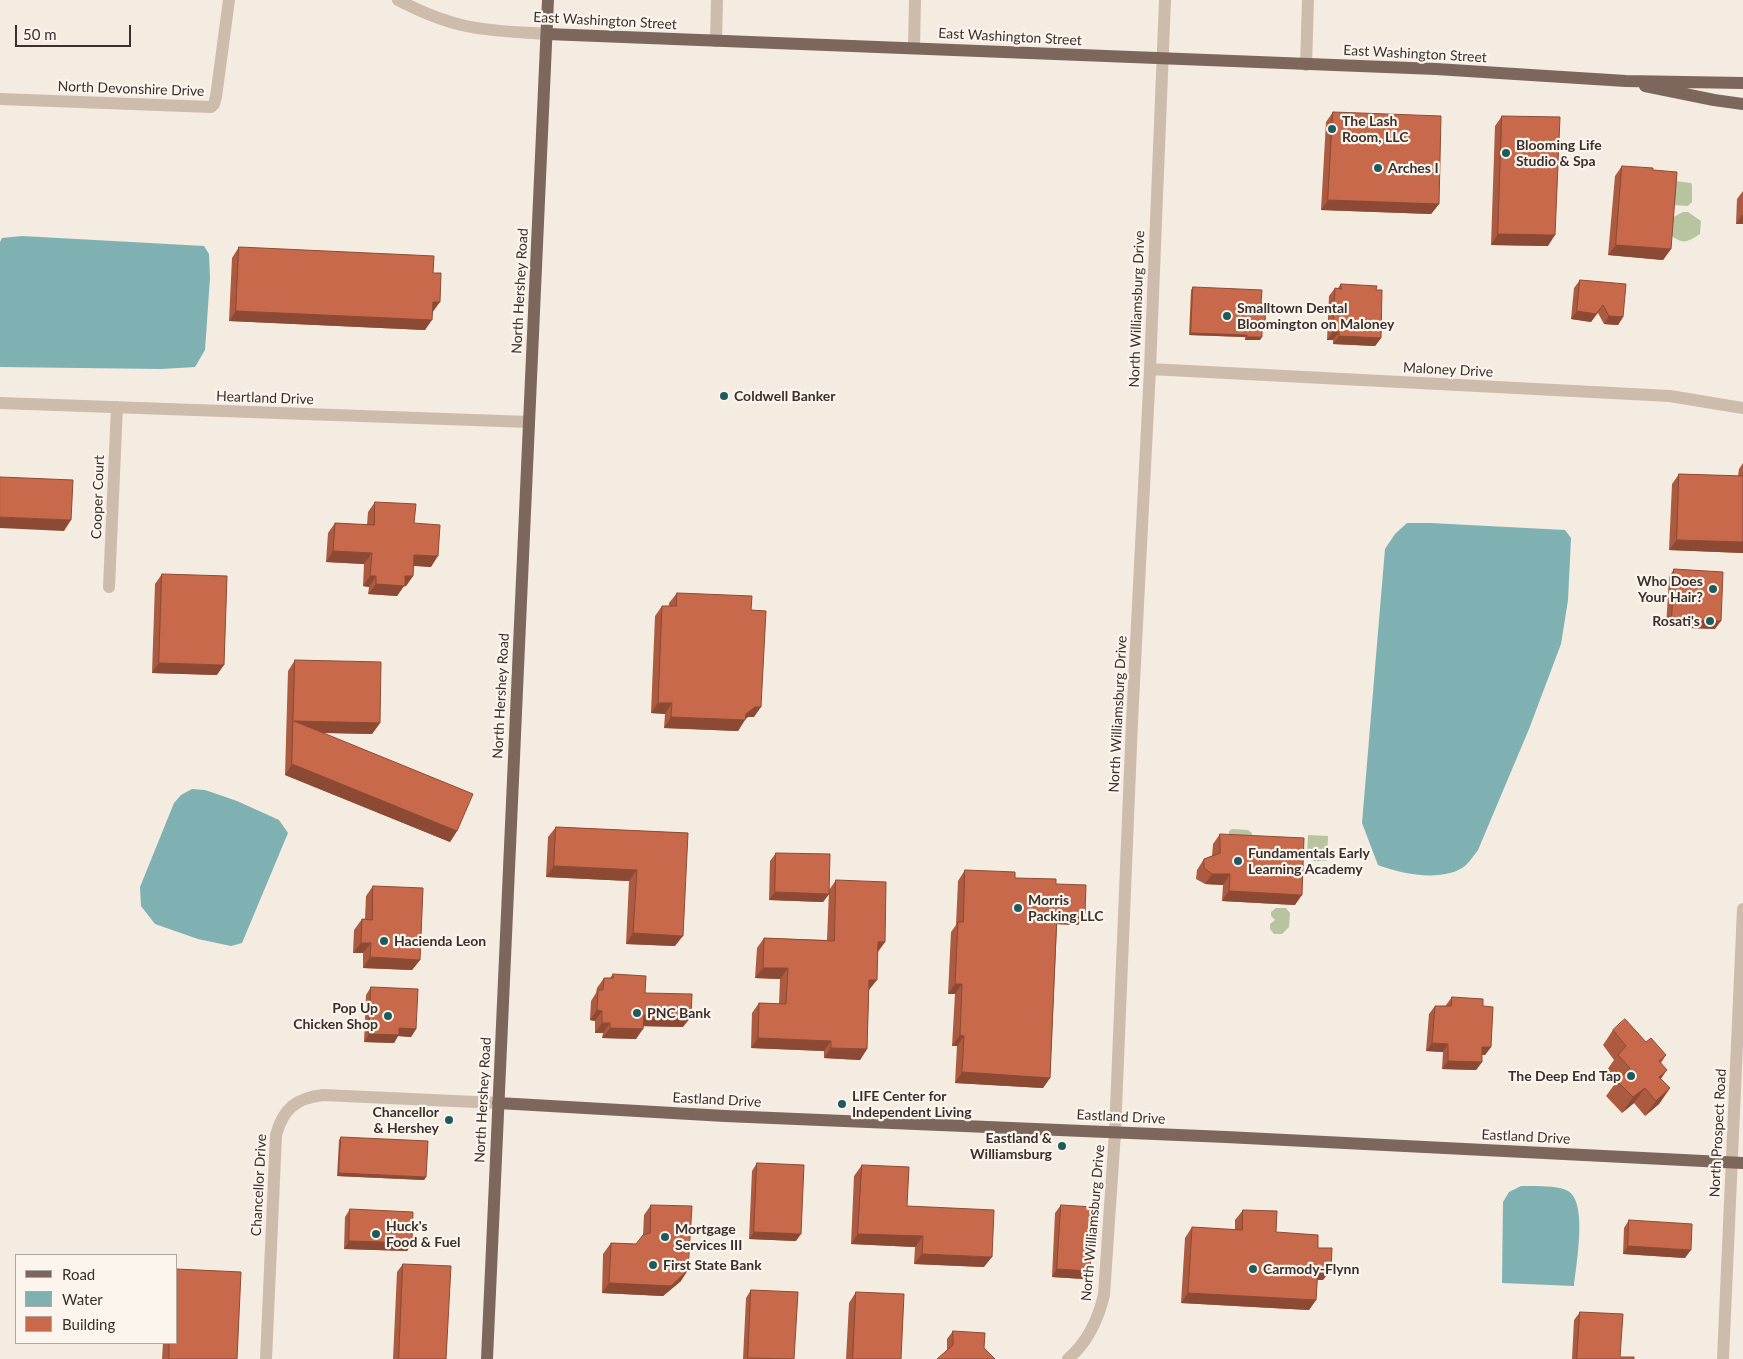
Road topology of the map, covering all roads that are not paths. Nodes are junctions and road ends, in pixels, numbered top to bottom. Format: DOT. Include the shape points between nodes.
graph roads {
  1 [pos="229,0"];
  2 [pos="398,0"];
  3 [pos="548,0"];
  4 [pos="718,0"];
  5 [pos="915,0"];
  6 [pos="1165,0"];
  7 [pos="1308,0"];
  8 [pos="547,34"];
  9 [pos="716,41"];
  10 [pos="914,48"];
  11 [pos="1162,59"];
  12 [pos="1306,65"];
  13 [pos="1626,81"];
  14 [pos="1743,82"];
  15 [pos="0,99"];
  16 [pos="1743,104"];
  17 [pos="1150,370"];
  18 [pos="0,403"];
  19 [pos="117,407"];
  20 [pos="1743,408"];
  21 [pos="529,422"];
  22 [pos="110,587"];
  23 [pos="1743,909"];
  24 [pos="498,1103"];
  25 [pos="1115,1132"];
  26 [pos="1738,1163"];
  27 [pos="266,1359"];
  28 [pos="487,1359"];
  29 [pos="1068,1359"];
  30 [pos="1723,1359"];
  1 -- 15 [label="street, North Devonshire Drive" via="216,96 211,107"];
  2 -- 8 [label="street, East Washington Street" via="436,18 466,26"];
  3 -- 8 [label="main road, North Hershey Road"];
  4 -- 9 [label="street"];
  5 -- 10 [label="street"];
  6 -- 11 [label="street, North Williamsburg Drive"];
  7 -- 12 [label="street"];
  8 -- 9 [label="main road, East Washington Street"];
  8 -- 21 [label="main road, North Hershey Road"];
  9 -- 10 [label="main road, East Washington Street"];
  10 -- 11 [label="main road, East Washington Street"];
  11 -- 12 [label="main road, East Washington Street"];
  11 -- 17 [label="street, North Williamsburg Drive"];
  12 -- 13 [label="main road, East Washington Street"];
  13 -- 14 [label="main road, East Washington Street"];
  13 -- 16 [label="main road, East Washington Street"];
  17 -- 20 [label="street, Maloney Drive" via="1670,396"];
  17 -- 25 [label="street, North Williamsburg Drive"];
  18 -- 19 [label="street, Heartland Drive"];
  19 -- 21 [label="street, Heartland Drive"];
  19 -- 22 [label="street, Cooper Court"];
  21 -- 24 [label="main road, North Hershey Road"];
  23 -- 26 [label="street, North Prospect Road"];
  24 -- 25 [label="main road, Eastland Drive"];
  24 -- 27 [label="street, Chancellor Drive" via="323,1095 311,1096 288,1110 276,1135"];
  24 -- 28 [label="main road, North Hershey Road"];
  25 -- 26 [label="main road, Eastland Drive"];
  25 -- 29 [label="street, North Williamsburg Drive" via="1104,1295 1091,1333"];
  26 -- 30 [label="street, North Prospect Road"];
}
